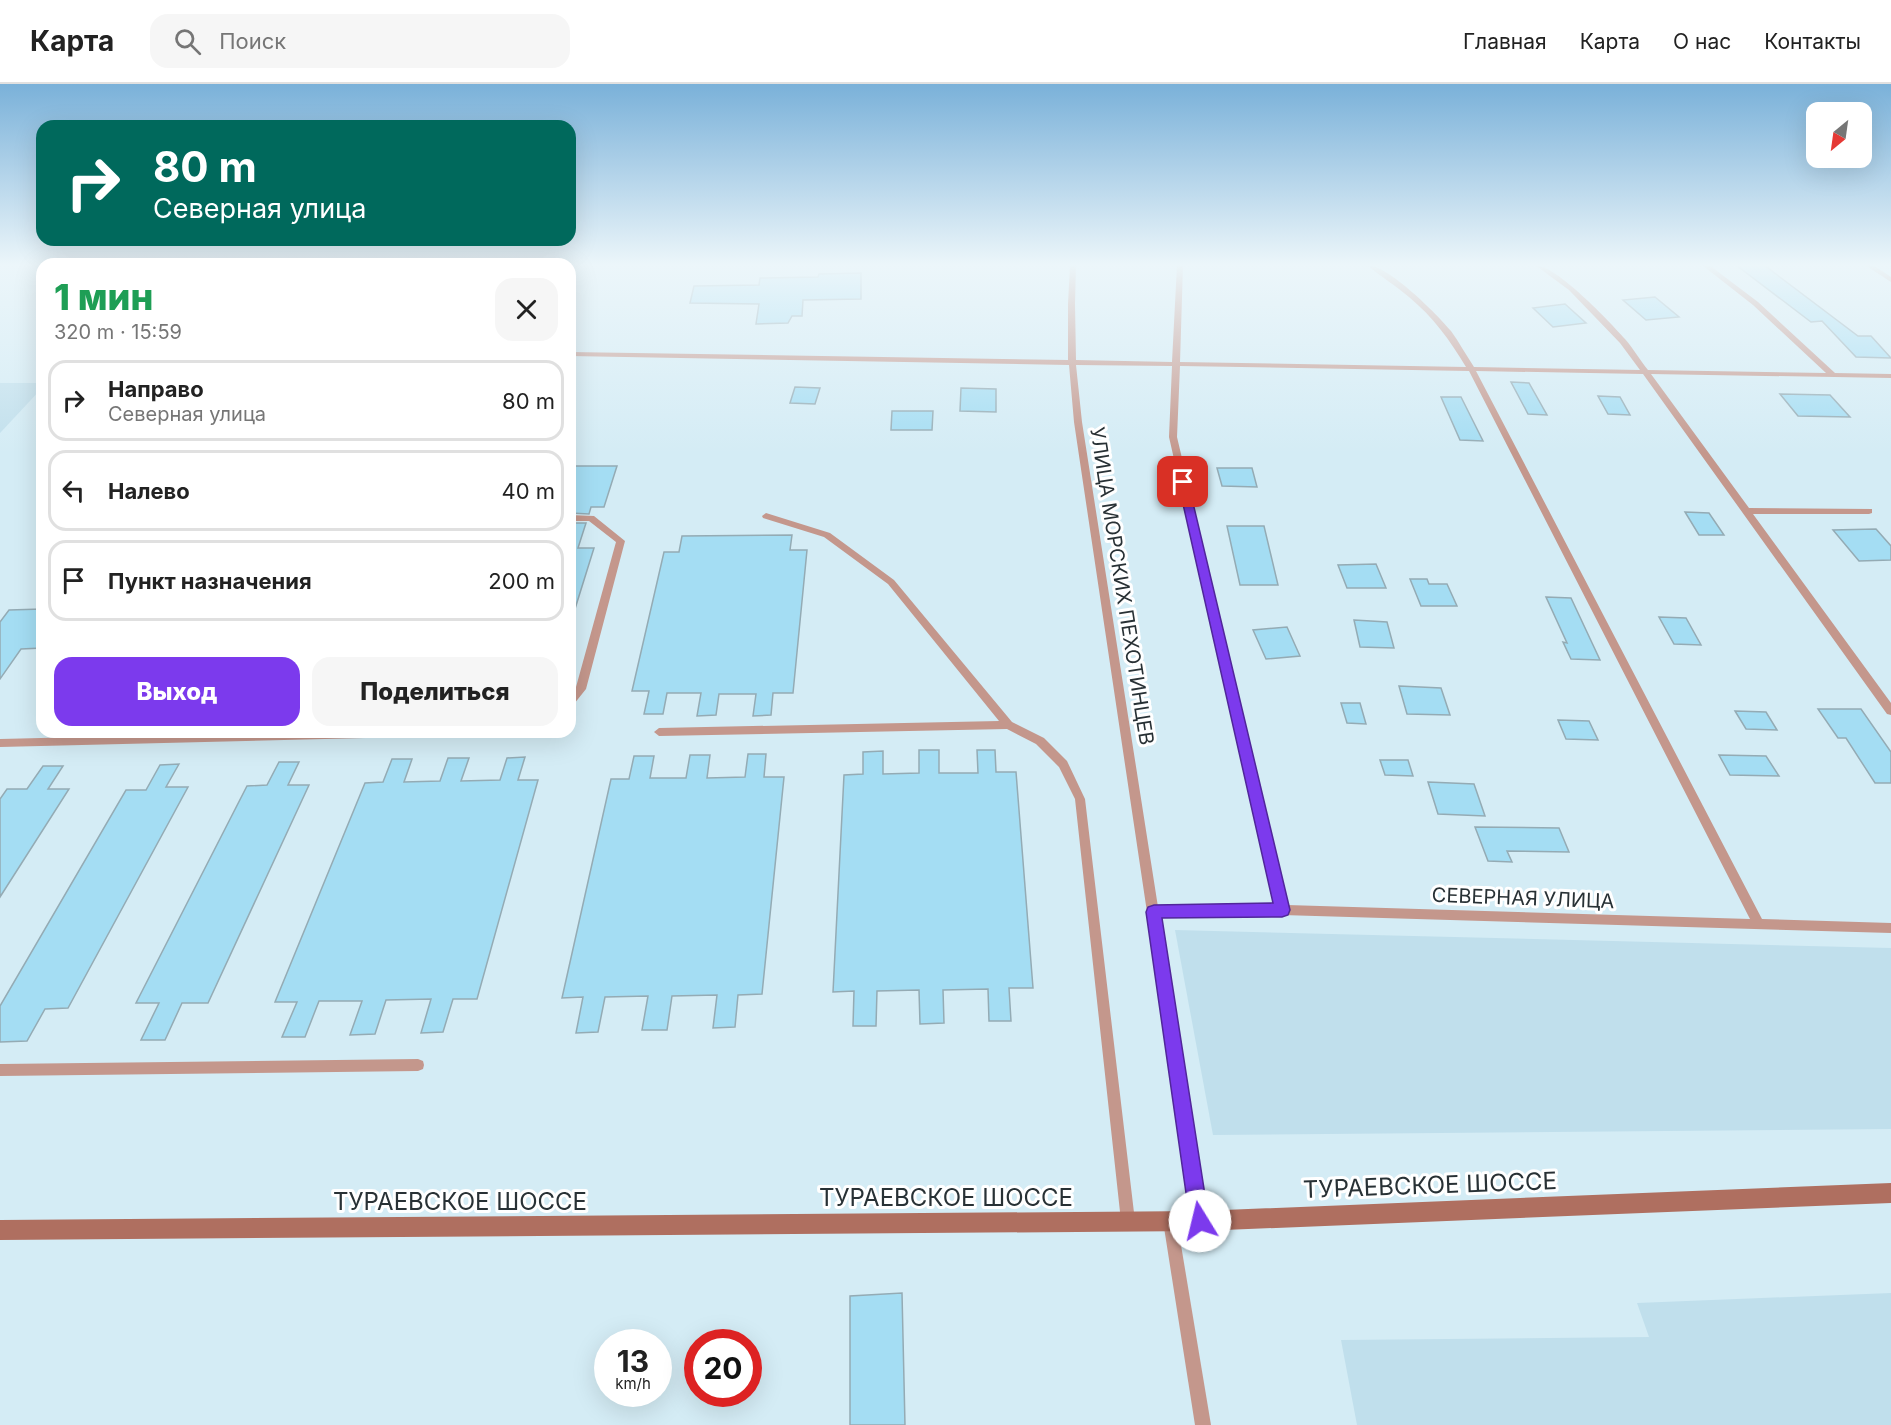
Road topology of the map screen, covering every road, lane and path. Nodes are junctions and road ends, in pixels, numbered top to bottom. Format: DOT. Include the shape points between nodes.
graph roads {
  1 [pos="1070,328"];
  2 [pos="1178,328"];
  3 [pos="1444,328"];
  4 [pos="1610,328"];
  5 [pos="1785,328"];
  6 [pos="576,354"];
  7 [pos="1071,361"];
  8 [pos="1177,364"];
  9 [pos="1472,370"];
  10 [pos="1646,373"];
  11 [pos="1834,376"];
  12 [pos="1891,376"];
  13 [pos="1869,511"];
  14 [pos="1747,512"];
  15 [pos="766,516"];
  16 [pos="576,518"];
  17 [pos="576,694"];
  18 [pos="1891,711"];
  19 [pos="1008,725"];
  20 [pos="659,732"];
  21 [pos="95,738"];
  22 [pos="0,743"];
  23 [pos="1282,910"];
  24 [pos="1154,912"];
  25 [pos="1759,925"];
  26 [pos="1891,928"];
  27 [pos="418,1065"];
  28 [pos="0,1070"];
  29 [pos="1891,1193"];
  30 [pos="1128,1221"];
  31 [pos="1170,1221"];
  32 [pos="1200,1221"];
  33 [pos="0,1230"];
  34 [pos="1203,1425"];
  1 -- 7 [label="lane, УЛИЦА МОРСКИХ ПЕХОТИНЦЕВ"];
  2 -- 8 [label="lane"];
  3 -- 9 [label="lane"];
  4 -- 10 [label="lane"];
  5 -- 11 [label="lane"];
  6 -- 7 [label="lane"];
  7 -- 8 [label="lane"];
  7 -- 24 [label="lane, УЛИЦА МОРСКИХ ПЕХОТИНЦЕВ"];
  8 -- 9 [label="lane"];
  8 -- 23 [label="lane" via="1173,437"];
  9 -- 10 [label="lane"];
  9 -- 25 [label="lane"];
  10 -- 11 [label="lane"];
  10 -- 14 [label="lane"];
  11 -- 12 [label="lane"];
  13 -- 14 [label="lane"];
  14 -- 18 [label="lane"];
  15 -- 19 [label="lane" via="827,535 891,582"];
  16 -- 17 [label="lane" via="591,518 621,541 581,689"];
  19 -- 20 [label="lane"];
  19 -- 30 [label="lane" via="1040,741 1063,764 1080,799"];
  21 -- 22 [label="lane"];
  23 -- 24 [label="lane, СЕВЕРНАЯ УЛИЦА"];
  23 -- 25 [label="lane, СЕВЕРНАЯ УЛИЦА"];
  24 -- 32 [label="lane, УЛИЦА МОРСКИХ ПЕХОТИНЦЕВ"];
  25 -- 26 [label="lane, СЕВЕРНАЯ УЛИЦА"];
  27 -- 28 [label="lane"];
  29 -- 32 [label="main road, ТУРАЕВСКОЕ ШОССЕ"];
  30 -- 31 [label="main road, ТУРАЕВСКОЕ ШОССЕ"];
  30 -- 33 [label="main road, ТУРАЕВСКОЕ ШОССЕ"];
  31 -- 32 [label="main road, ТУРАЕВСКОЕ ШОССЕ"];
  31 -- 34 [label="lane"];
}
